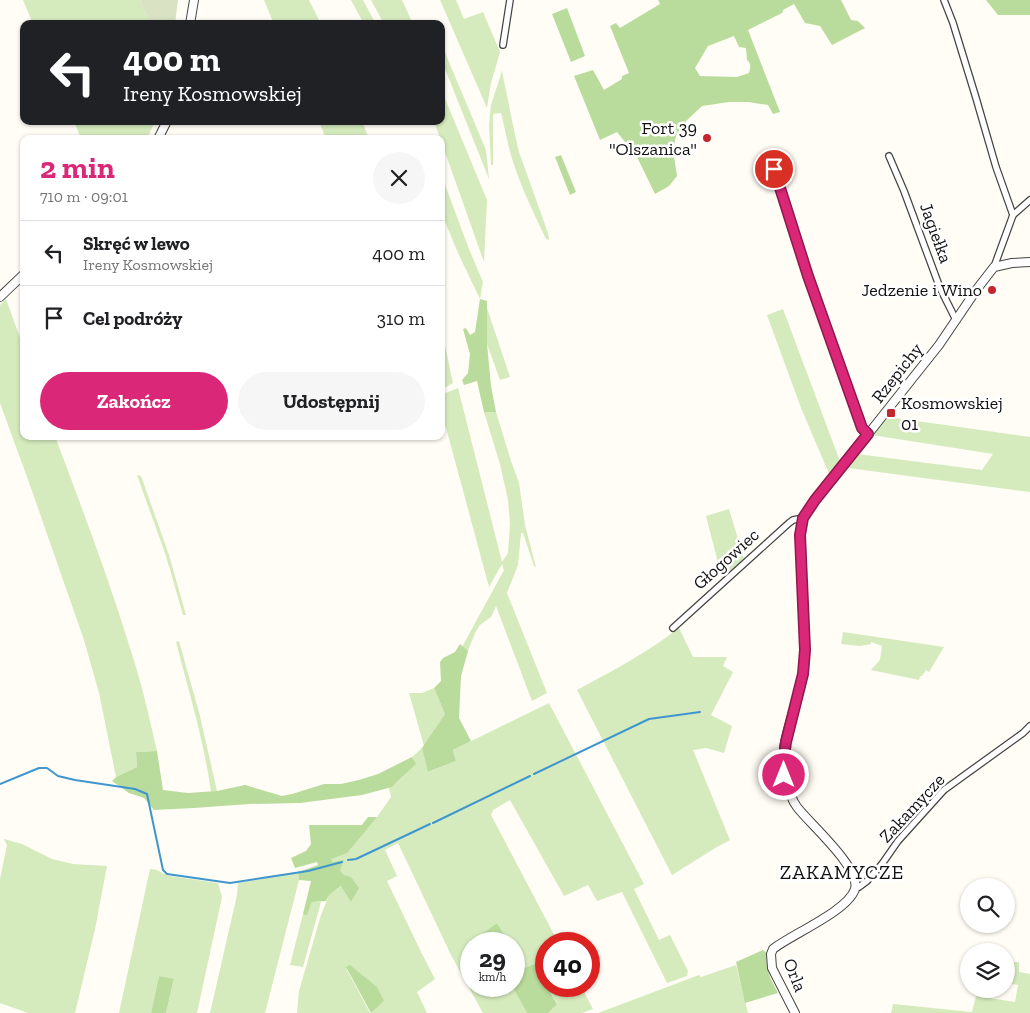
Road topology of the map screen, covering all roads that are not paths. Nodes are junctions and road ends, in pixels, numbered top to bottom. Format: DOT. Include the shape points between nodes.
graph roads {
  1 [pos="194,0"];
  2 [pos="510,0"];
  3 [pos="944,0"];
  4 [pos="191,20"];
  5 [pos="503,45"];
  6 [pos="770,153"];
  7 [pos="889,156"];
  8 [pos="1030,200"];
  9 [pos="1013,215"];
  10 [pos="1030,262"];
  11 [pos="994,267"];
  12 [pos="20,278"];
  13 [pos="0,296"];
  14 [pos="956,320"];
  15 [pos="868,434"];
  16 [pos="803,518"];
  17 [pos="673,628"];
  18 [pos="1030,726"];
  19 [pos="855,888"];
  20 [pos="773,948"];
  21 [pos="795,1013"];
  1 -- 4 [label="street"];
  2 -- 5 [label="street"];
  3 -- 9 [label="street"];
  6 -- 15 [label="street" via="815,296 862,428"];
  7 -- 14 [label="street, Jagiełka" via="940,288"];
  8 -- 9 [label="street"];
  9 -- 11 [label="street"];
  10 -- 11 [label="street"];
  11 -- 14 [label="street, Rzepichy"];
  12 -- 13 [label="street"];
  14 -- 15 [label="street, Rzepichy"];
  15 -- 16 [label="street, Rzepichy"];
  16 -- 17 [label="street, Głogowiec" via="789,522"];
  16 -- 19 [label="street, Rzepichy" via="805,650 803,674 786,742 784,775 797,807 848,866"];
  18 -- 19 [label="street, Zakamycze" via="944,790 867,881"];
  19 -- 20 [label="street, Zakamycze" via="842,905"];
  20 -- 21 [label="street, Orla" via="772,968"];
}
